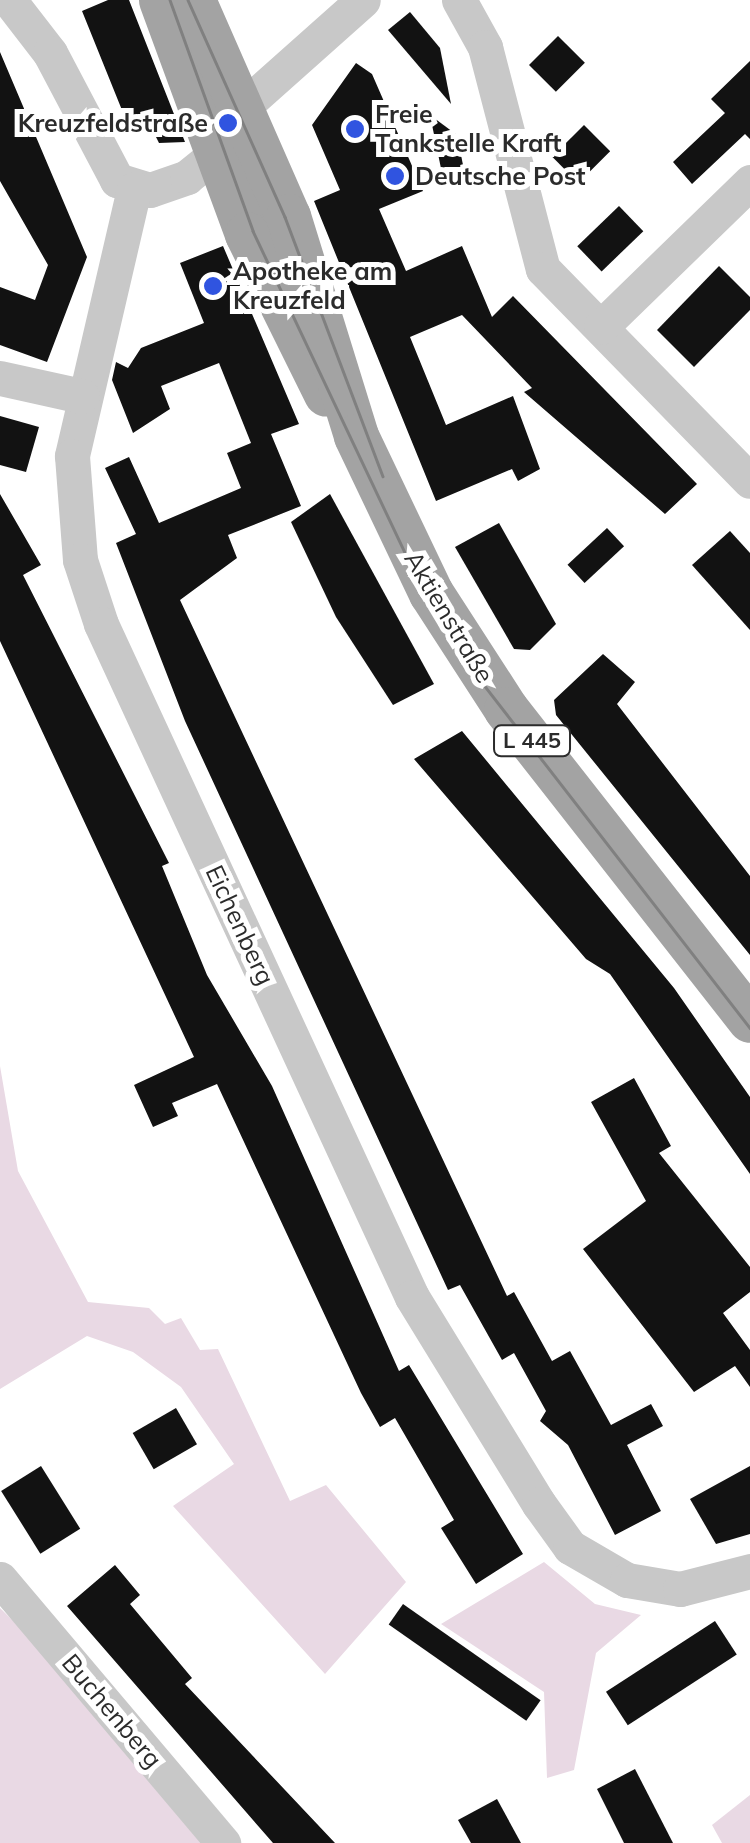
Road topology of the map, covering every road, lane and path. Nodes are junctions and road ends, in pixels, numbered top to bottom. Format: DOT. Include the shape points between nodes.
graph roads {
  1 [pos="9,0"];
  2 [pos="161,0"];
  3 [pos="194,0"];
  4 [pos="363,0"];
  5 [pos="460,0"];
  6 [pos="231,130"];
  7 [pos="750,182"];
  8 [pos="134,190"];
  9 [pos="601,327"];
  10 [pos="0,378"];
  11 [pos="82,396"];
  12 [pos="750,481"];
  13 [pos="750,1020"];
  14 [pos="750,1572"];
  15 [pos="0,1578"];
  16 [pos="223,1843"];
  1 -- 8 [label="street" via="50,53 117,180"];
  2 -- 6 [label="main road, Aktienstraße / L 445"];
  3 -- 6 [label="main road, Aktienstraße / L 445"];
  4 -- 6 [label="street"];
  5 -- 9 [label="street" via="484,47 537,256"];
  6 -- 8 [label="street" via="187,177"];
  6 -- 13 [label="main road, Aktienstraße / L 445" via="306,361 356,436 471,659"];
  7 -- 9 [label="street"];
  8 -- 11 [label="street, Eichenberg" via="117,288"];
  9 -- 12 [label="street"];
  10 -- 11 [label="street"];
  11 -- 14 [label="street, Eichenberg" via="71,484 89,594 416,1305 570,1546 652,1587 701,1587"];
  15 -- 16 [label="street, Buchenberg"];
}
